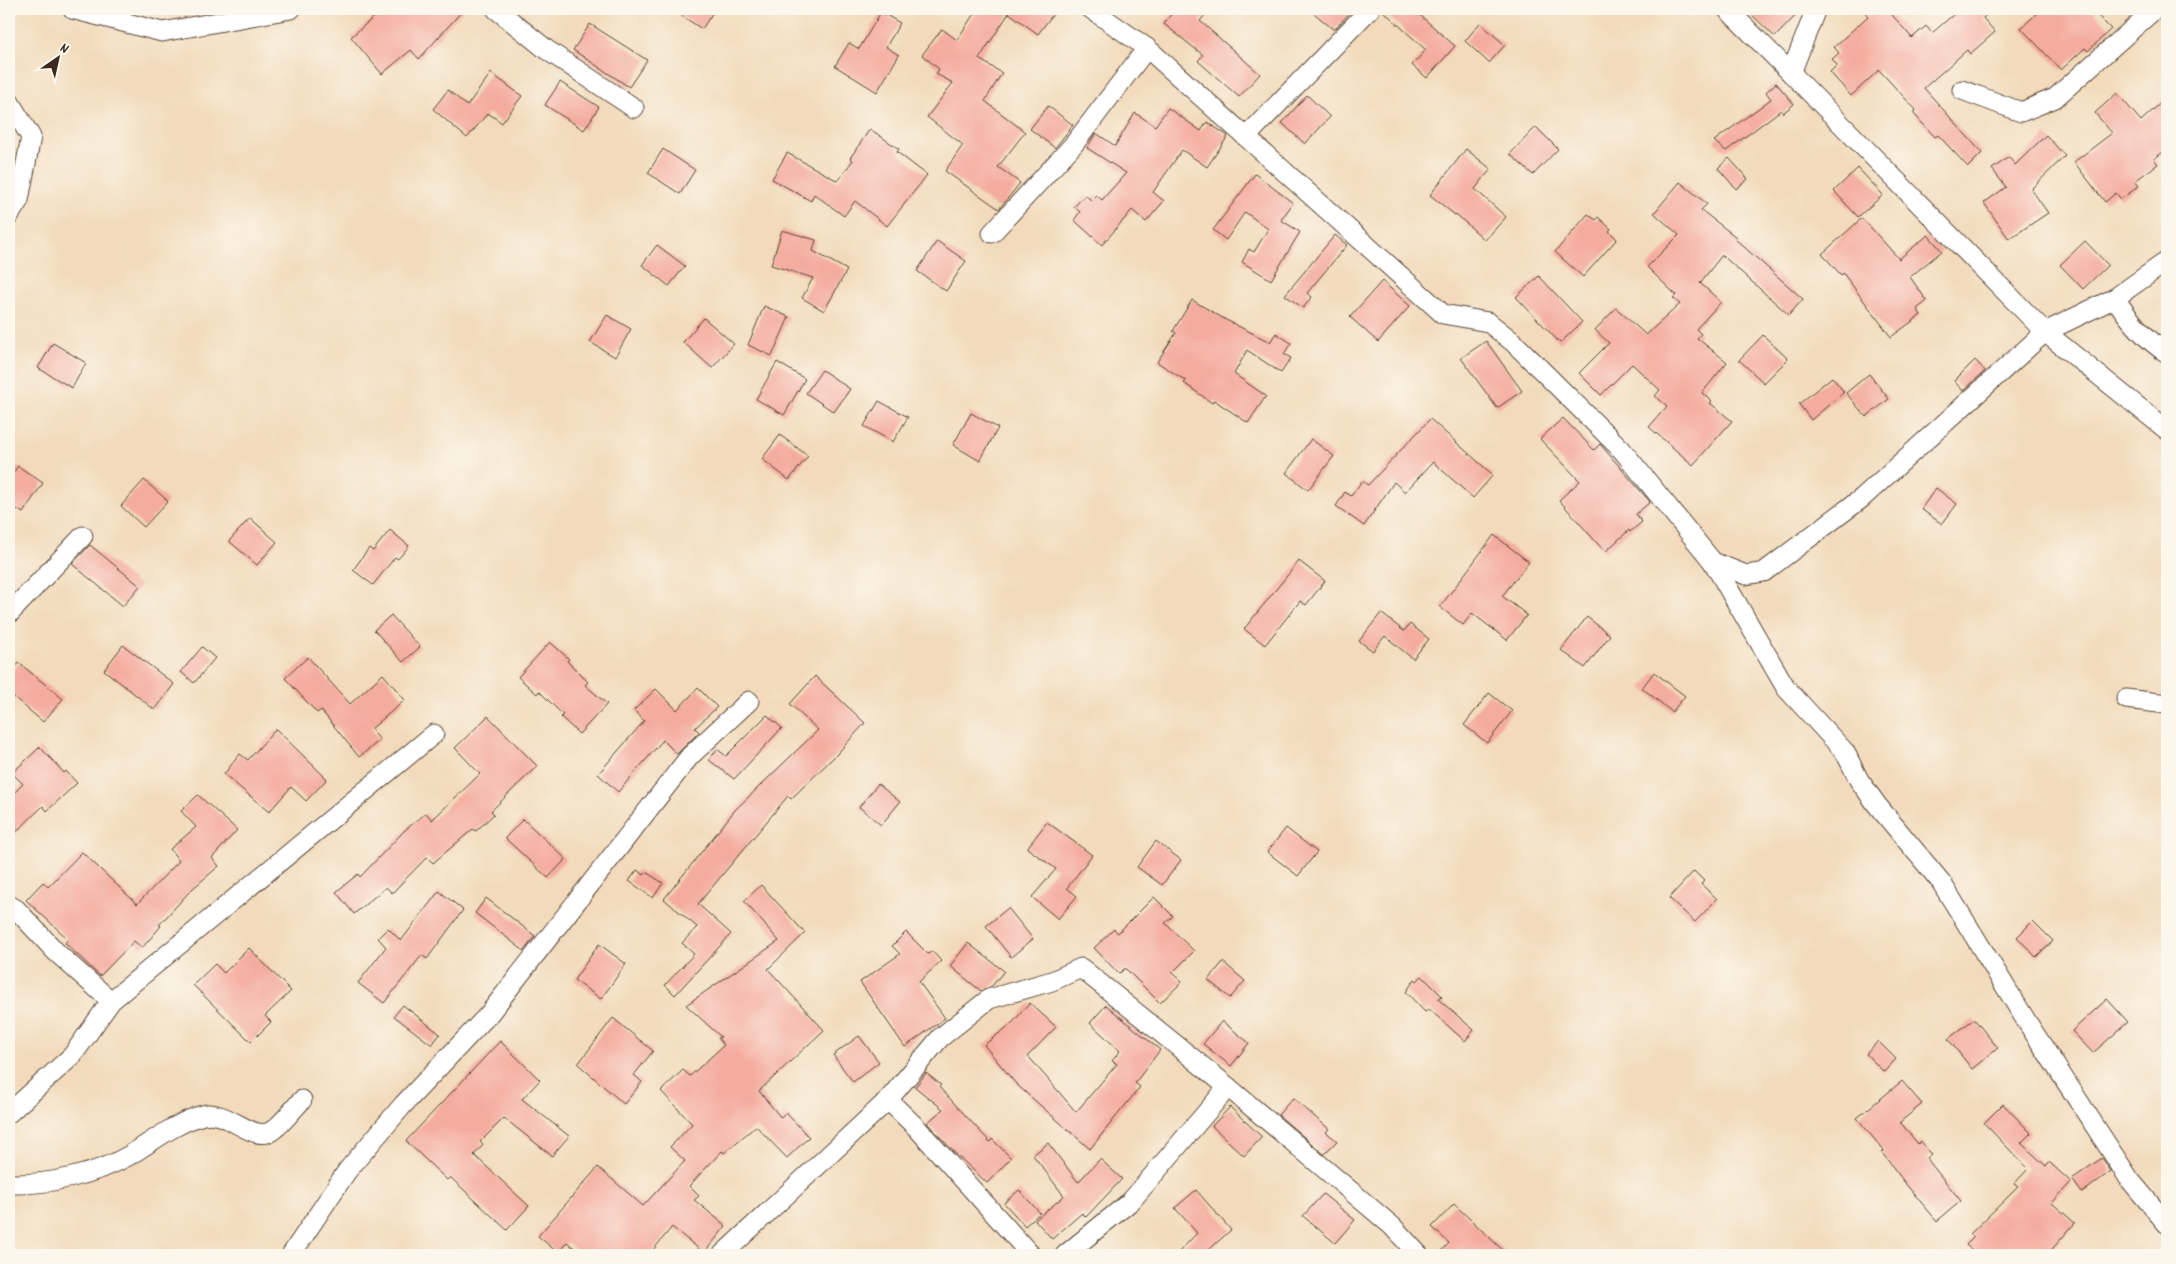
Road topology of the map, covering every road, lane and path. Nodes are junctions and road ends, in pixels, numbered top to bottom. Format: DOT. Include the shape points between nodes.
graph roads {
  1 [pos="72,9"];
  2 [pos="291,9"];
  3 [pos="496,9"];
  4 [pos="1091,9"];
  5 [pos="1370,9"];
  6 [pos="1727,9"];
  7 [pos="1816,9"];
  8 [pos="2155,9"];
  9 [pos="1147,48"];
  10 [pos="1791,73"];
  11 [pos="1962,90"];
  12 [pos="9,101"];
  13 [pos="634,108"];
  14 [pos="1246,137"];
  15 [pos="9,216"];
  16 [pos="992,232"];
  17 [pos="2167,262"];
  18 [pos="2115,298"];
  19 [pos="2045,332"];
  20 [pos="2167,353"];
  21 [pos="2167,430"];
  22 [pos="82,536"];
  23 [pos="1712,562"];
  24 [pos="9,614"];
  25 [pos="2126,699"];
  26 [pos="749,701"];
  27 [pos="2167,704"];
  28 [pos="434,734"];
  29 [pos="9,905"];
  30 [pos="111,1001"];
  31 [pos="1228,1087"];
  32 [pos="302,1100"];
  33 [pos="888,1100"];
  34 [pos="9,1113"];
  35 [pos="9,1184"];
  36 [pos="2167,1224"];
  37 [pos="291,1255"];
  38 [pos="722,1255"];
  39 [pos="1031,1255"];
  40 [pos="1065,1255"];
  41 [pos="1418,1255"];
  1 -- 2 [label="street" via="162,32"];
  3 -- 13 [label="street" via="547,50"];
  4 -- 9 [label="street"];
  5 -- 14 [label="street"];
  6 -- 10 [label="street"];
  7 -- 10 [label="street"];
  8 -- 11 [label="street" via="2055,98 2046,102 2021,112"];
  9 -- 14 [label="street"];
  9 -- 16 [label="street" via="1074,144"];
  10 -- 19 [label="street"];
  12 -- 15 [label="street" via="31,137 19,200"];
  14 -- 23 [label="street" via="1443,314 1488,322 1513,342 1622,450"];
  17 -- 18 [label="street"];
  18 -- 19 [label="street"];
  18 -- 20 [label="street" via="2129,319"];
  19 -- 21 [label="street"];
  19 -- 23 [label="street" via="1862,498 1764,572 1746,575"];
  22 -- 24 [label="street"];
  23 -- 36 [label="street" via="1786,688 1845,752 1858,780 1941,882 2130,1180"];
  25 -- 27 [label="street"];
  26 -- 37 [label="street" via="690,756 489,1014 403,1105 347,1171"];
  28 -- 30 [label="street"];
  29 -- 30 [label="street"];
  30 -- 34 [label="street" via="72,1056"];
  31 -- 33 [label="street" via="1081,968 988,999 940,1038"];
  31 -- 40 [label="street" via="1132,1200"];
  31 -- 41 [label="street" via="1392,1226"];
  32 -- 35 [label="street" via="273,1131 265,1134 256,1134 228,1117 204,1114 173,1128 127,1156 80,1175"];
  33 -- 38 [label="street"];
  33 -- 39 [label="street"];
}
